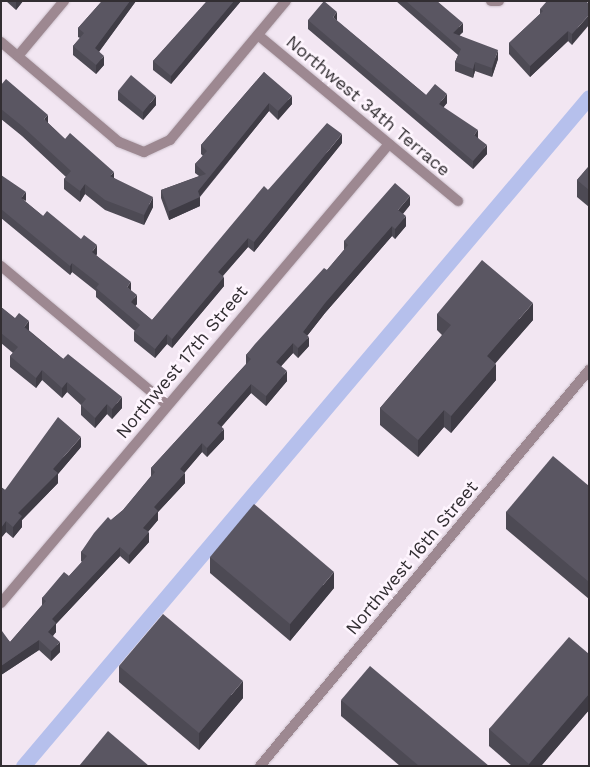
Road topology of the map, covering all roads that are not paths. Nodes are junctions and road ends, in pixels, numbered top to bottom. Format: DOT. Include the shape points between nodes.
graph roads {
  1 [pos="64,1"];
  2 [pos="286,1"];
  3 [pos="258,35"];
  4 [pos="1,42"];
  5 [pos="18,56"];
  6 [pos="389,144"];
  7 [pos="458,201"];
  8 [pos="1,266"];
  9 [pos="589,370"];
  10 [pos="166,404"];
  11 [pos="1,603"];
  12 [pos="260,766"];
  1 -- 5 [label="street"];
  2 -- 3 [label="street"];
  3 -- 5 [label="street" via="170,140 144,152 119,142"];
  3 -- 6 [label="street, Northwest 34th Terrace"];
  4 -- 5 [label="street"];
  6 -- 7 [label="street, Northwest 34th Terrace"];
  6 -- 10 [label="street, Northwest 17th Street"];
  8 -- 10 [label="street"];
  9 -- 12 [label="street, Northwest 16th Street"];
  10 -- 11 [label="street, Northwest 17th Street"];
}
